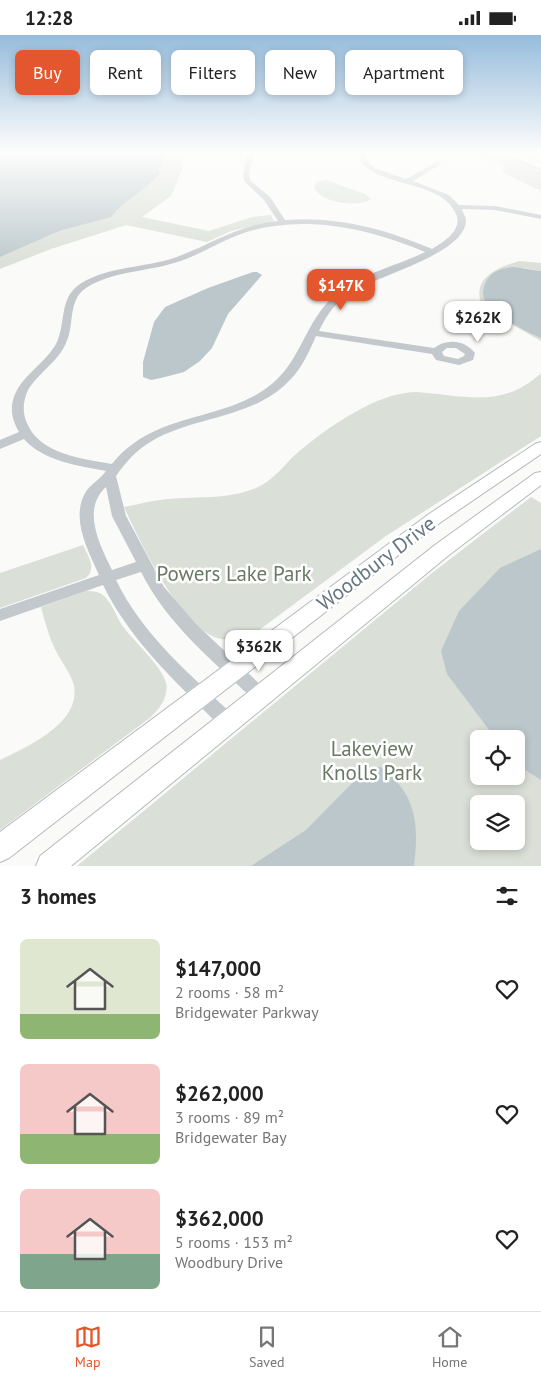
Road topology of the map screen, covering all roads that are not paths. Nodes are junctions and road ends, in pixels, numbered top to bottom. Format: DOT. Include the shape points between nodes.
graph roads {
  1 [pos="258,191"];
  2 [pos="434,191"];
  3 [pos="456,207"];
  4 [pos="541,217"];
  5 [pos="283,223"];
  6 [pos="432,252"];
  7 [pos="313,333"];
  8 [pos="436,351"];
  9 [pos="25,434"];
  10 [pos="0,445"];
  11 [pos="541,447"];
  12 [pos="112,472"];
  13 [pos="541,477"];
  14 [pos="144,565"];
  15 [pos="107,578"];
  16 [pos="0,615"];
  17 [pos="234,671"];
  18 [pos="202,696"];
  19 [pos="261,696"];
  20 [pos="228,723"];
  21 [pos="0,849"];
  22 [pos="50,866"];
  1 -- 5 [label="street"];
  2 -- 3 [label="street"];
  3 -- 4 [label="street" via="495,208"];
  3 -- 6 [label="street" via="462,219 459,232 449,243"];
  5 -- 6 [label="street" via="359,227"];
  5 -- 9 [label="street" via="244,230 184,258 115,273 81,288 69,301 68,325 60,345 31,379 19,400 17,411"];
  6 -- 7 [label="street" via="344,293 326,309"];
  7 -- 8 [label="street"];
  7 -- 12 [label="street" via="292,373 272,391 241,406 153,436 130,450"];
  9 -- 10 [label="street"];
  9 -- 12 [label="street" via="65,458"];
  11 -- 17 [label="main road, Woodbury Drive" via="442,513"];
  12 -- 14 [label="street" via="117,511"];
  12 -- 15 [label="street" via="92,493 86,516 92,543"];
  13 -- 19 [label="main road, Woodbury Drive" via="463,534"];
  14 -- 15 [label="street"];
  14 -- 17 [label="street" via="174,613"];
  15 -- 16 [label="street"];
  15 -- 18 [label="street" via="138,630"];
  17 -- 18 [label="main road, Woodbury Drive"];
  17 -- 19 [label="street"];
  18 -- 20 [label="street"];
  18 -- 21 [label="main road, Woodbury Drive"];
  19 -- 20 [label="main road, Woodbury Drive"];
  20 -- 22 [label="main road, Woodbury Drive"];
}
